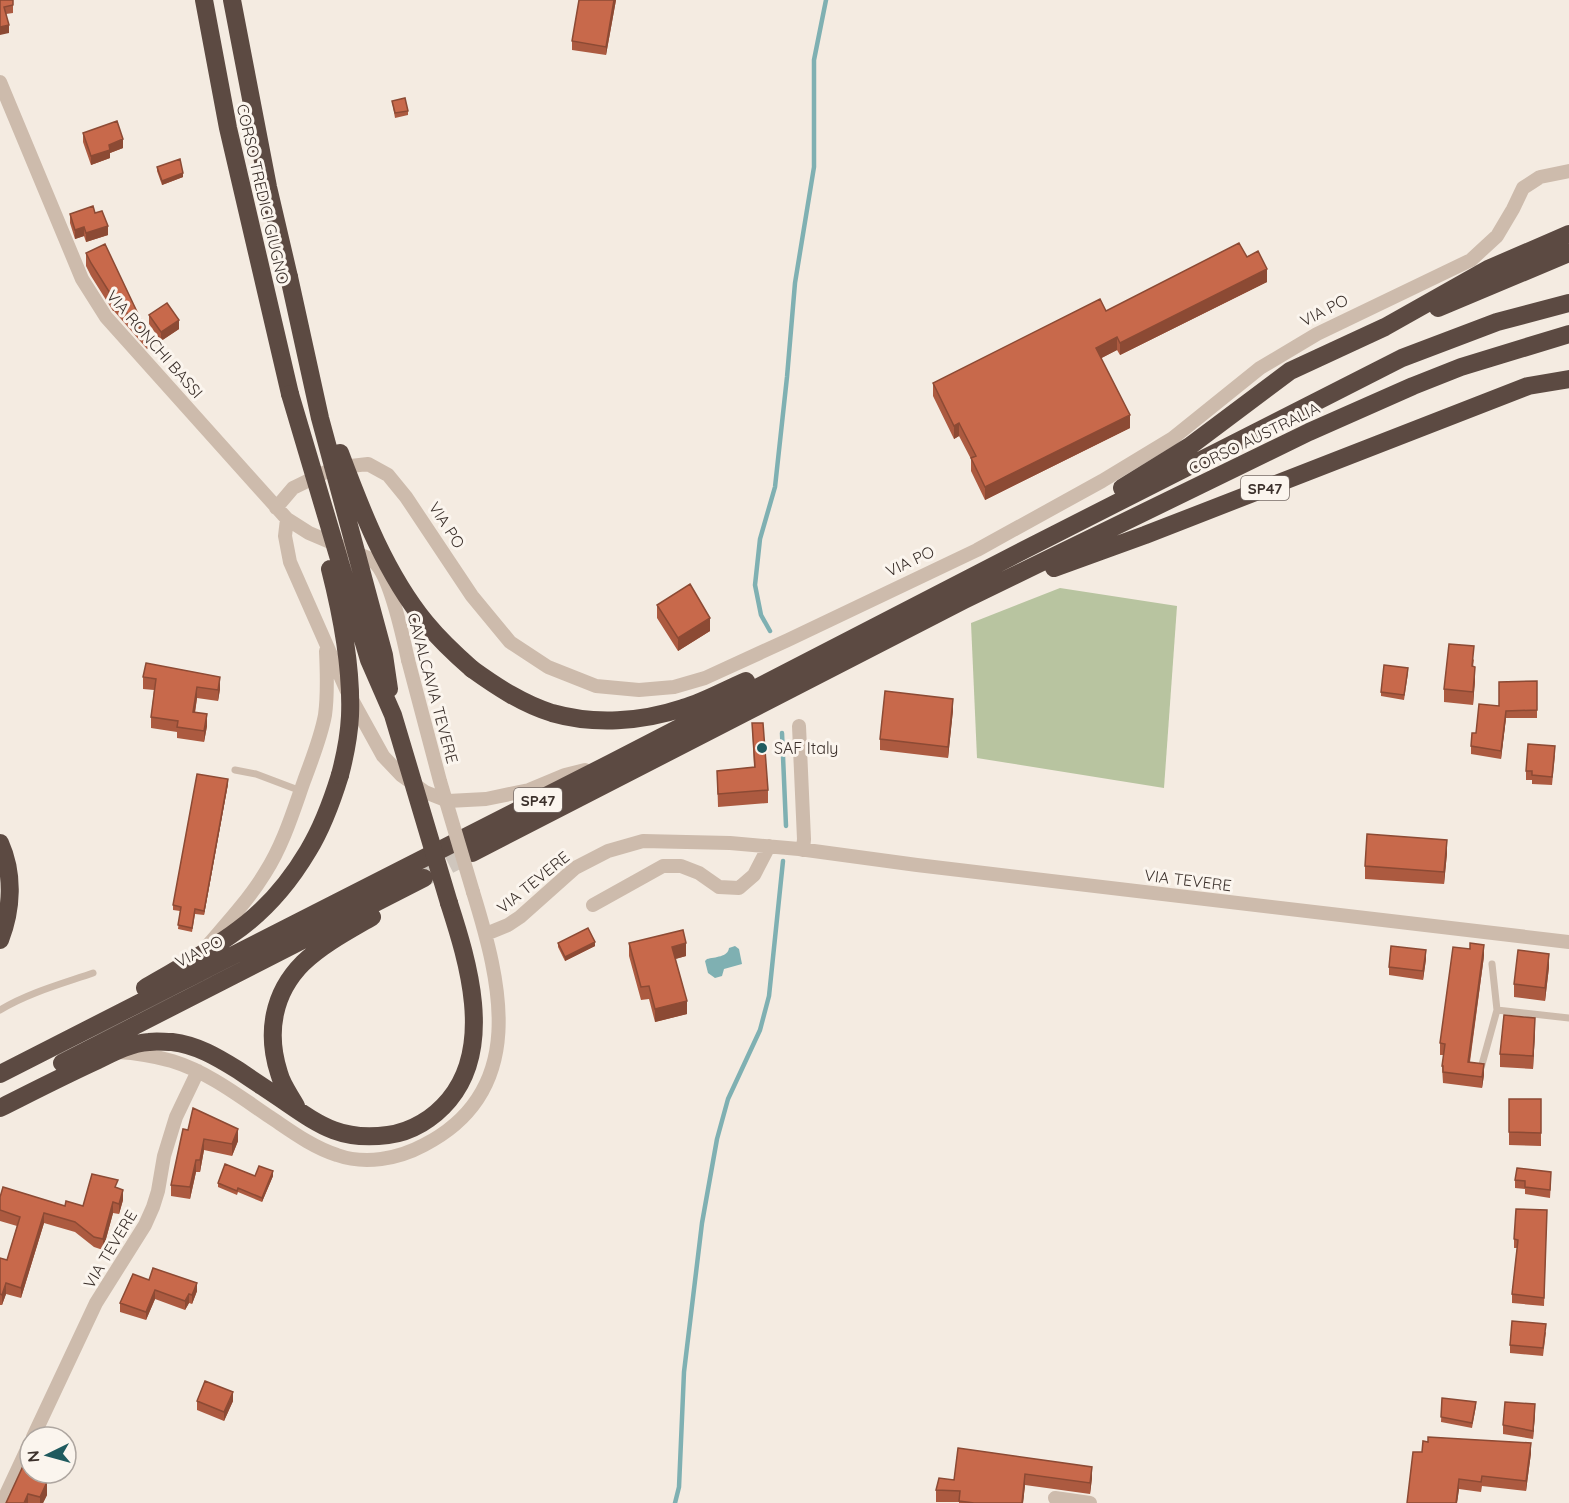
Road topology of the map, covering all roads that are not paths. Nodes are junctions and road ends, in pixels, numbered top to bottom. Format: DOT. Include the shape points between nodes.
graph roads {
  1 [pos="204,0"];
  2 [pos="232,0"];
  3 [pos="0,82"];
  4 [pos="1569,171"];
  5 [pos="1569,234"];
  6 [pos="1569,253"];
  7 [pos="289,277"];
  8 [pos="1569,303"];
  9 [pos="1385,327"];
  10 [pos="1569,334"];
  11 [pos="1569,379"];
  12 [pos="290,394"];
  13 [pos="276,508"];
  14 [pos="287,519"];
  15 [pos="1024,550"];
  16 [pos="964,600"];
  17 [pos="872,629"];
  18 [pos="325,640"];
  19 [pos="392,712"];
  20 [pos="799,726"];
  21 [pos="611,763"];
  22 [pos="235,770"];
  23 [pos="301,791"];
  24 [pos="0,843"];
  25 [pos="769,846"];
  26 [pos="803,850"];
  27 [pos="472,853"];
  28 [pos="593,905"];
  29 [pos="486,934"];
  30 [pos="0,940"];
  31 [pos="1569,942"];
  32 [pos="200,955"];
  33 [pos="1492,964"];
  34 [pos="93,973"];
  35 [pos="1497,1010"];
  36 [pos="0,1011"];
  37 [pos="1569,1018"];
  38 [pos="50,1048"];
  39 [pos="116,1052"];
  40 [pos="1481,1068"];
  41 [pos="1,1071"];
  42 [pos="198,1071"];
  43 [pos="0,1095"];
  44 [pos="0,1108"];
  45 [pos="301,1112"];
  46 [pos="39,1425"];
  47 [pos="18,1469"];
  48 [pos="1055,1498"];
  49 [pos="2,1503"];
  50 [pos="1090,1503"];
  1 -- 12 [label="highway, CORSO TREDICI GIUGNO" via="228,128"];
  2 -- 7 [label="highway, CORSO TREDICI GIUGNO"];
  3 -- 13 [label="street, VIA RONCHI BASSI" via="82,279 106,317"];
  4 -- 13 [label="street, VIA PO" via="1540,177 1523,188 1497,236 1471,260 1298,345 1260,368 1173,438 1102,481 977,550 736,664 674,687 639,690 596,686 548,667 510,642 472,596 406,497 388,475 368,464 334,468 293,488"];
  5 -- 9 [label="highway, SP47" via="1488,269"];
  6 -- 9 [label="highway, SP47"];
  7 -- 17 [label="highway, bridge" via="338,448 371,530 397,581 425,622 490,682 553,713 603,720 645,718 685,708"];
  7 -- 19 [label="highway, bridge" via="320,418 384,655"];
  8 -- 15 [label="highway, CORSO AUSTRALIA / SP47" via="1497,322 1402,358"];
  9 -- 15 [label="highway, SP47" via="1290,371 1190,446"];
  10 -- 16 [label="highway, CORSO AUSTRALIA / SP47" via="1413,386 1309,432"];
  11 -- 16 [label="highway, SP47" via="1528,386 1145,535"];
  12 -- 19 [label="highway, bridge" via="369,660"];
  12 -- 32 [label="highway, bridge" via="338,600 350,693 347,741 340,775 322,824 291,877 253,917"];
  13 -- 14 [label="street, CAVALCAVIA TEVERE"];
  14 -- 18 [label="street" via="285,536 290,562"];
  14 -- 29 [label="street, CAVALCAVIA TEVERE, bridge" via="309,533 368,558 376,564 388,588"];
  15 -- 17 [label="highway, VIA PO / SP47"];
  16 -- 27 [label="highway, SP47"];
  17 -- 21 [label="highway, VIA PO / SP47"];
  18 -- 21 [label="street" via="346,689 383,756 425,792 448,801 486,799 529,790"];
  18 -- 23 [label="street" via="325,715"];
  19 -- 45 [label="highway, bridge" via="463,948 474,1027 470,1060 453,1096 440,1110 399,1133 378,1137 345,1134 320,1125"];
  20 -- 26 [label="street"];
  21 -- 38 [label="highway, VIA PO / SP47"];
  22 -- 23 [label="lane"];
  23 -- 32 [label="street" via="266,873"];
  24 -- 30 [label="highway" via="7,862 10,892"];
  25 -- 26 [label="street, VIA TEVERE"];
  25 -- 28 [label="street" via="754,875 739,888 719,887 681,866 663,866"];
  25 -- 29 [label="street, VIA TEVERE" via="644,841 608,851 575,868 508,925"];
  26 -- 31 [label="street, VIA TEVERE"];
  29 -- 42 [label="street" via="499,1002 496,1054 490,1076 482,1094 458,1123 416,1149 378,1160 339,1156 314,1146"];
  32 -- 38 [label="highway"];
  33 -- 35 [label="lane"];
  34 -- 36 [label="lane" via="36,993"];
  35 -- 37 [label="lane"];
  35 -- 40 [label="lane"];
  38 -- 41 [label="highway, VIA PO / SP47"];
  39 -- 42 [label="street" via="171,1061"];
  39 -- 44 [label="highway"];
  39 -- 45 [label="highway" via="148,1042 196,1047"];
  42 -- 46 [label="street, VIA TEVERE" via="176,1117 159,1191 145,1225 96,1303"];
  43 -- 45 [label="highway" via="424,878 409,897 321,948 303,963 283,991 272,1023 274,1055 286,1090"];
  47 -- 49 [label="street"];
  48 -- 50 [label="street"];
}
